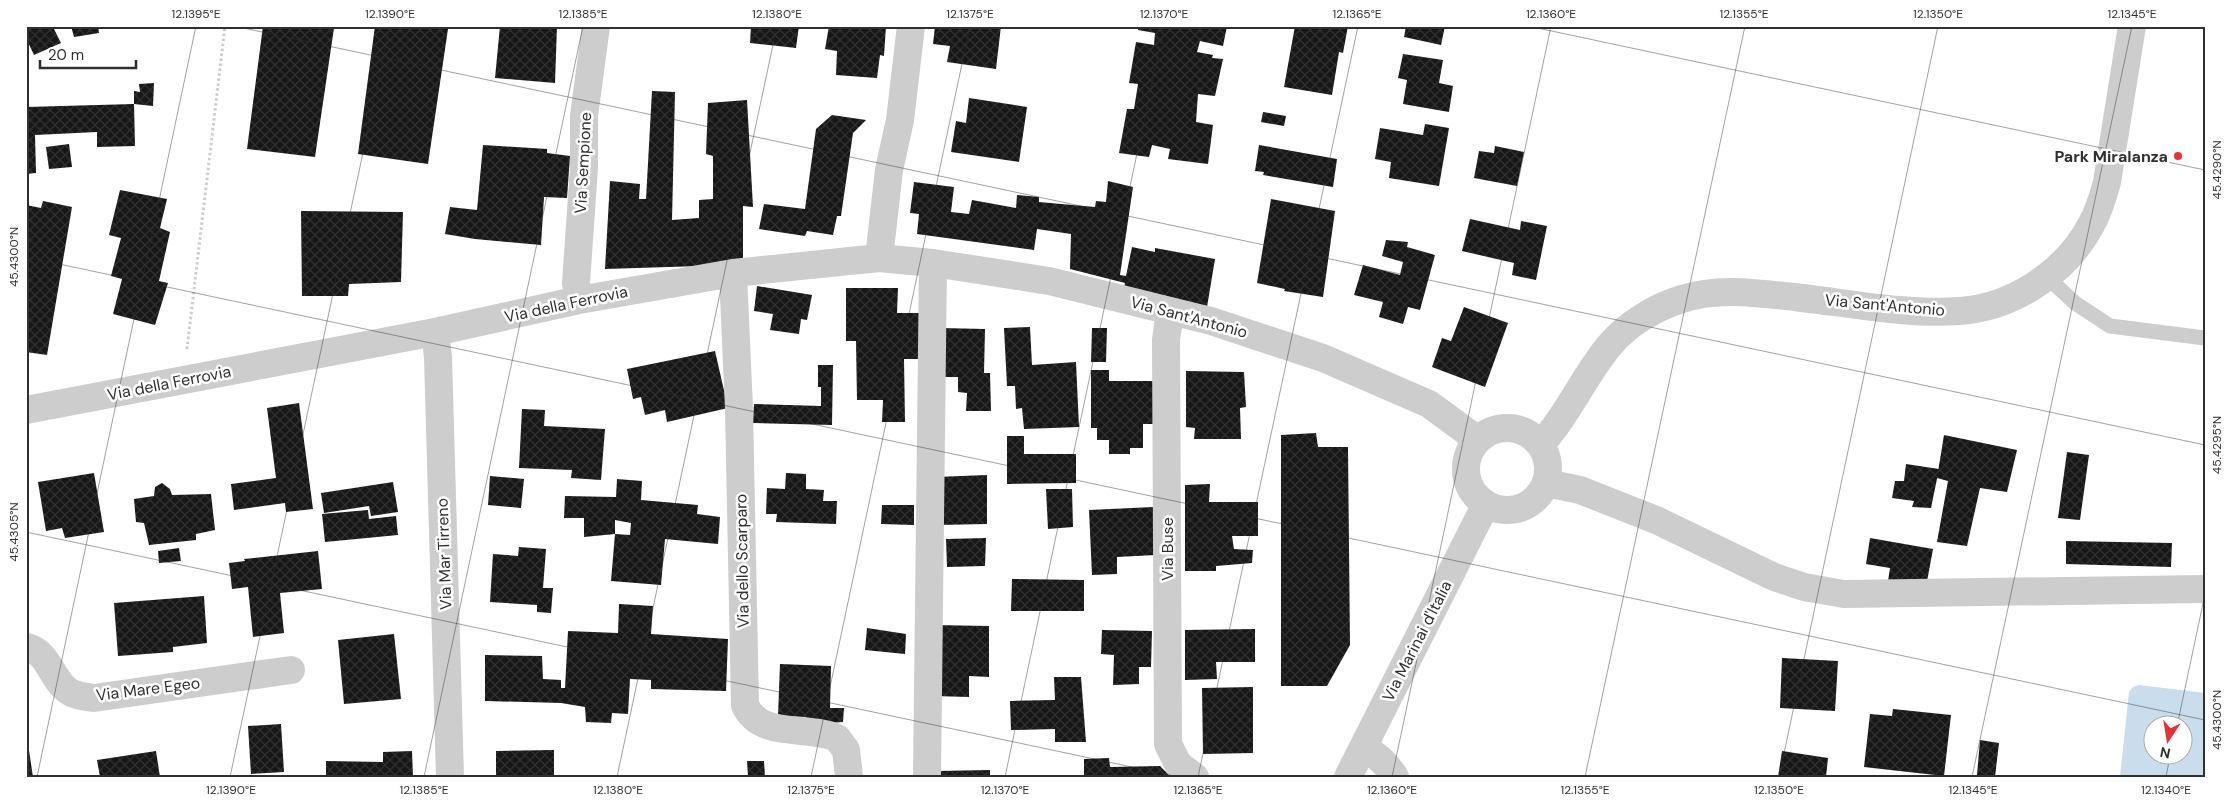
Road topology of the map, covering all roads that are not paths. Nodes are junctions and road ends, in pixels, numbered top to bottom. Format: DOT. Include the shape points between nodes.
graph roads {
  1 [pos="596,26"];
  2 [pos="911,26"];
  3 [pos="2132,26"];
  4 [pos="879,258"];
  5 [pos="933,263"];
  6 [pos="734,272"];
  7 [pos="2046,277"];
  8 [pos="579,300"];
  9 [pos="1170,311"];
  10 [pos="435,332"];
  11 [pos="2205,338"];
  12 [pos="26,410"];
  13 [pos="1478,440"];
  14 [pos="1540,445"];
  15 [pos="1546,483"];
  16 [pos="1486,504"];
  17 [pos="2205,590"];
  18 [pos="26,647"];
  19 [pos="290,670"];
  20 [pos="1364,748"];
  21 [pos="450,777"];
  22 [pos="849,777"];
  23 [pos="927,777"];
  24 [pos="1194,777"];
  25 [pos="1348,777"];
  26 [pos="1396,777"];
  1 -- 8 [label="street, Via Sempione" via="584,116 576,283"];
  2 -- 4 [label="street" via="900,120 888,170"];
  3 -- 7 [label="street, Via Sant'Antonio" via="2107,182 2100,205 2078,244"];
  4 -- 5 [label="street, Via Sant'Antonio"];
  4 -- 6 [label="street, Via della Ferrovia"];
  5 -- 9 [label="street, Via Sant'Antonio" via="1049,281"];
  5 -- 23 [label="street"];
  6 -- 8 [label="street, Via della Ferrovia"];
  6 -- 22 [label="street, Via dello Scarparo" via="745,705 759,722 837,738 846,750"];
  7 -- 11 [label="lane" via="2075,303 2110,326"];
  7 -- 14 [label="street, Via Sant'Antonio" via="2007,300 1963,311 1911,310 1746,291 1724,291 1681,299 1642,318 1609,345"];
  8 -- 10 [label="street, Via della Ferrovia"];
  9 -- 13 [label="street, Via Sant'Antonio" via="1323,358 1430,404"];
  9 -- 24 [label="street, Via Buse" via="1166,340 1168,744 1178,764"];
  10 -- 12 [label="street, Via della Ferrovia"];
  10 -- 21 [label="street, Via Mar Tirreno"];
  13 -- 14 [label="street" via="1498,429 1510,428 1532,437"];
  13 -- 16 [label="street" via="1468,458 1467,480 1477,498"];
  14 -- 15 [label="street" via="1548,463"];
  15 -- 16 [label="street" via="1526,506 1506,510"];
  15 -- 17 [label="street" via="1580,490 1656,520 1774,577 1804,587 1844,594"];
  16 -- 20 [label="street, Via Marinai d'Italia"];
  18 -- 19 [label="street, Via Mare Egeo" via="42,654 58,680 70,692 94,698"];
  20 -- 25 [label="street, Via Marinai d'Italia"];
  20 -- 26 [label="street" via="1375,754"];
}
